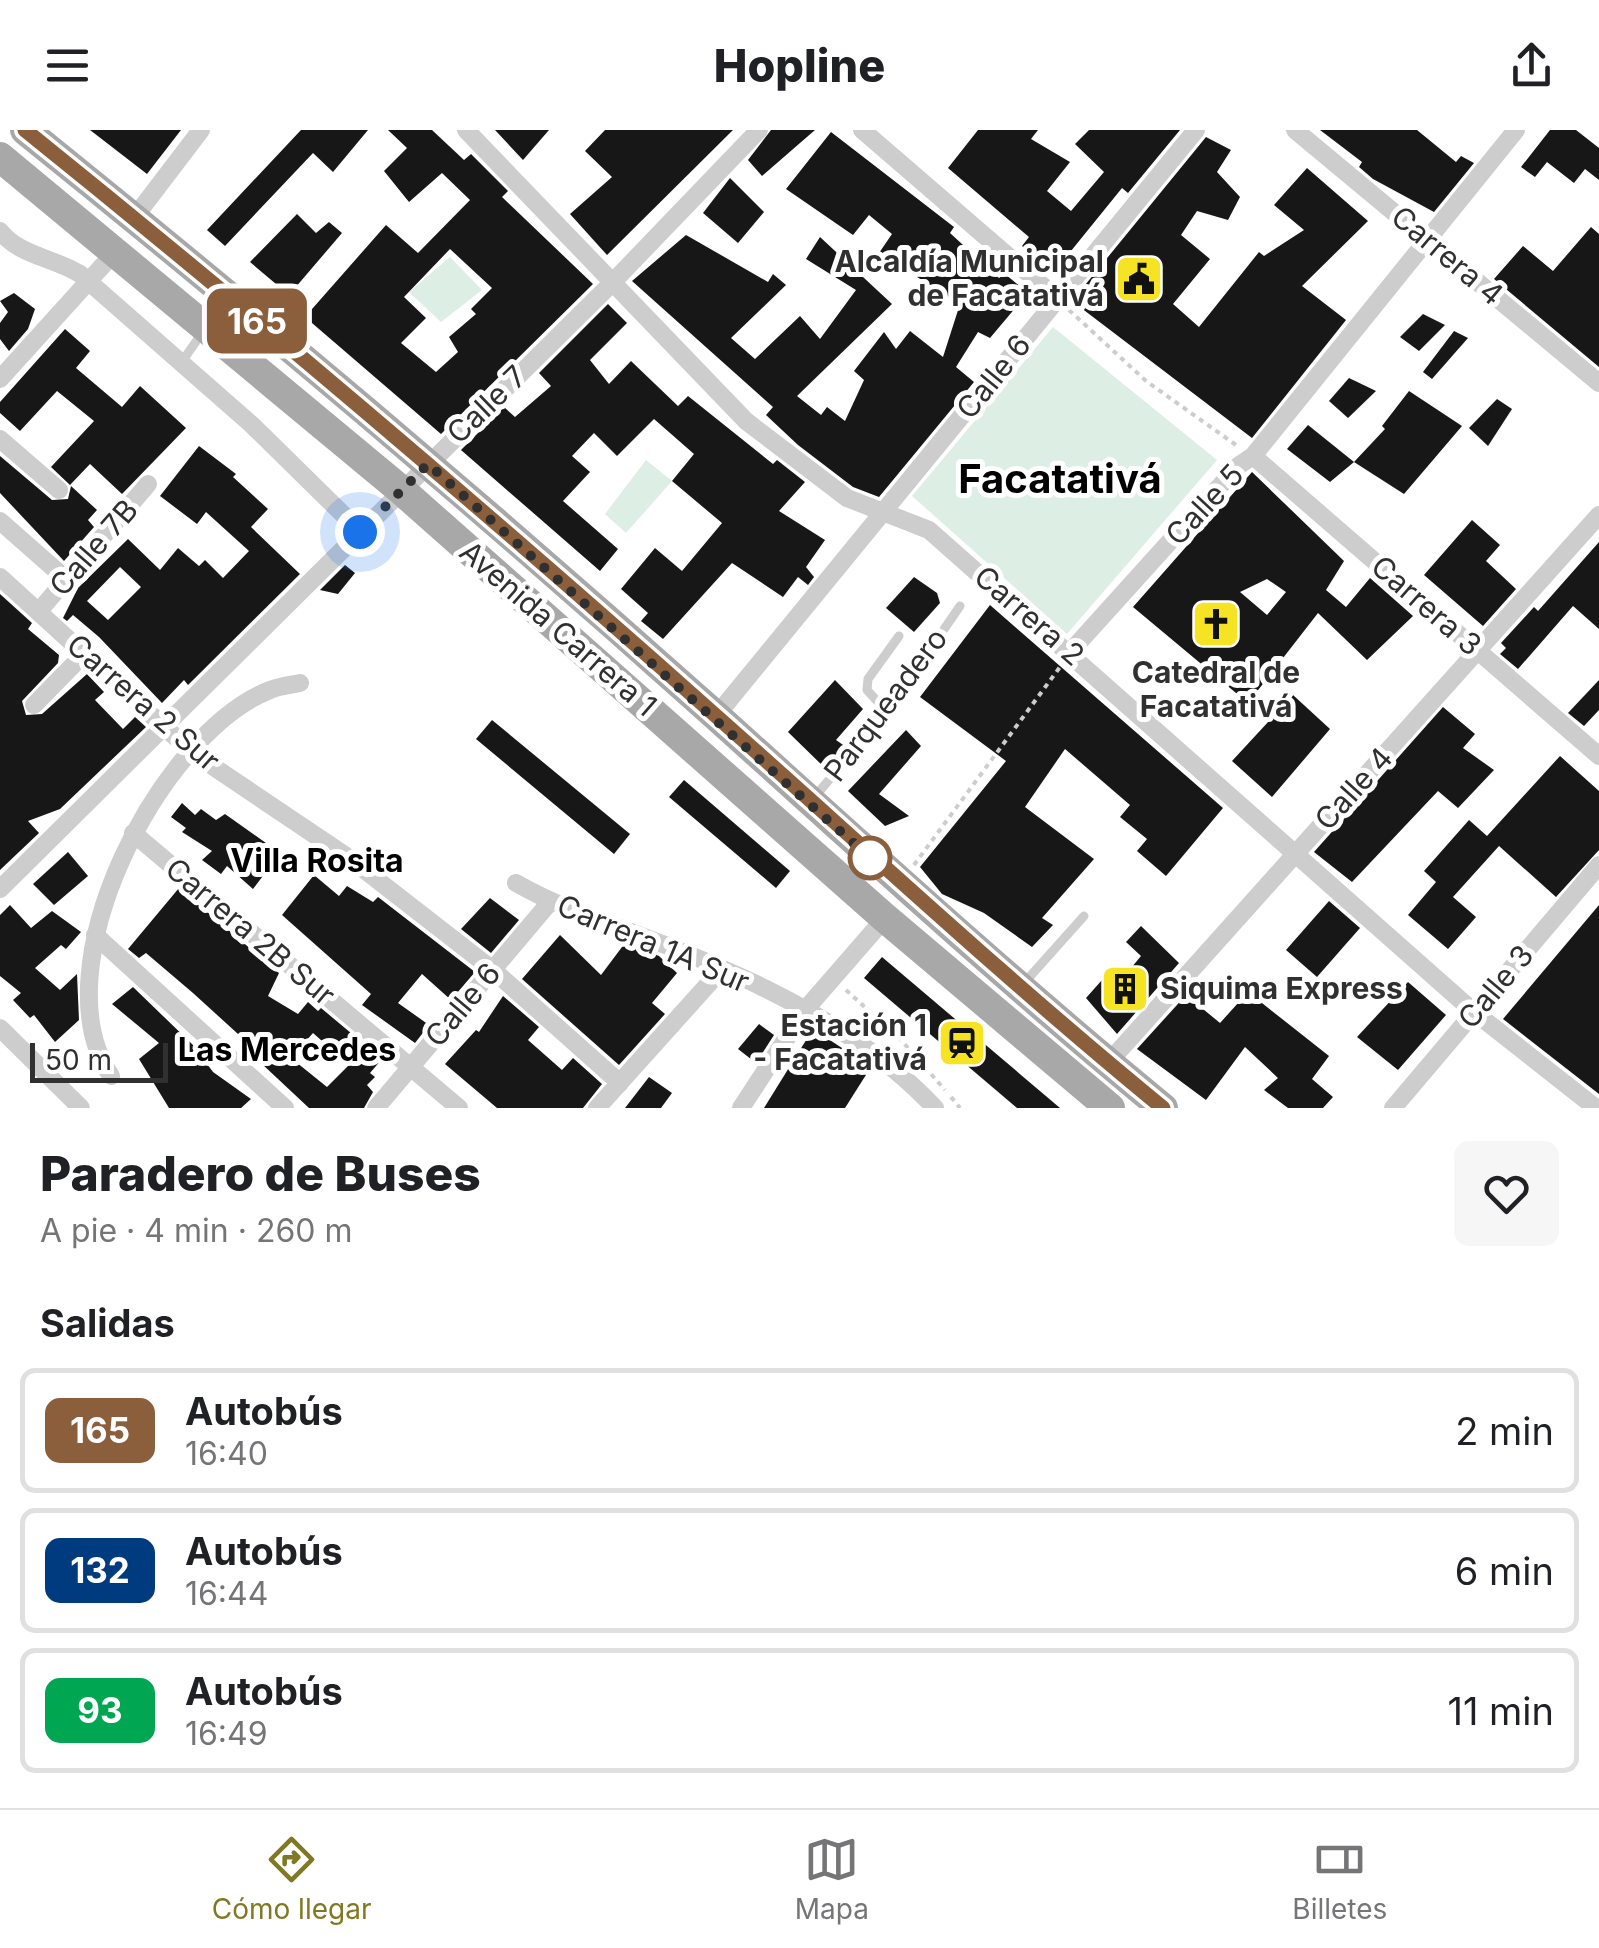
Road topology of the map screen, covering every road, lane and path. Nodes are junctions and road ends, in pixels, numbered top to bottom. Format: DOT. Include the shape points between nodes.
graph roads {
  1 [pos="25,130"];
  2 [pos="201,130"];
  3 [pos="466,130"];
  4 [pos="759,130"];
  5 [pos="862,130"];
  6 [pos="1196,130"];
  7 [pos="1516,130"];
  8 [pos="1306,133"];
  9 [pos="0,158"];
  10 [pos="134,218"];
  11 [pos="0,231"];
  12 [pos="1427,240"];
  13 [pos="115,252"];
  14 [pos="6,255"];
  15 [pos="85,281"];
  16 [pos="611,284"];
  17 [pos="1058,299"];
  18 [pos="205,327"];
  19 [pos="180,364"];
  20 [pos="0,379"];
  21 [pos="1599,382"];
  22 [pos="0,440"];
  23 [pos="1252,456"];
  24 [pos="428,464"];
  25 [pos="148,484"];
  26 [pos="59,490"];
  27 [pos="401,490"];
  28 [pos="883,512"];
  29 [pos="1599,516"];
  30 [pos="0,520"];
  31 [pos="360,532"];
  32 [pos="0,576"];
  33 [pos="67,580"];
  34 [pos="960,606"];
  35 [pos="39,611"];
  36 [pos="899,636"];
  37 [pos="1072,651"];
  38 [pos="1477,652"];
  39 [pos="85,654"];
  40 [pos="300,683"];
  41 [pos="34,706"];
  42 [pos="887,712"];
  43 [pos="716,716"];
  44 [pos="162,728"];
  45 [pos="192,753"];
  46 [pos="1599,756"];
  47 [pos="810,803"];
  48 [pos="133,833"];
  49 [pos="1296,854"];
  50 [pos="1599,866"];
  51 [pos="516,882"];
  52 [pos="900,885"];
  53 [pos="1,887"];
  54 [pos="550,902"];
  55 [pos="1084,916"];
  56 [pos="886,918"];
  57 [pos="95,935"];
  58 [pos="493,970"];
  59 [pos="721,970"];
  60 [pos="832,977"];
  61 [pos="1020,988"];
  62 [pos="806,1010"];
  63 [pos="1474,1012"];
  64 [pos="0,1028"];
  65 [pos="1108,1064"];
  66 [pos="410,1067"];
  67 [pos="111,1076"];
  68 [pos="620,1083"];
  69 [pos="81,1108"];
  70 [pos="285,1108"];
  71 [pos="376,1108"];
  72 [pos="459,1108"];
  73 [pos="597,1108"];
  74 [pos="742,1108"];
  75 [pos="935,1108"];
  76 [pos="960,1108"];
  77 [pos="1110,1108"];
  78 [pos="1163,1108"];
  79 [pos="1393,1108"];
  80 [pos="1596,1108"];
  1 -- 10 [label="main road, Avenida Carrera 1"];
  2 -- 10 [label="street"];
  3 -- 16 [label="street, Carrera 2"];
  4 -- 16 [label="street, Calle 7"];
  5 -- 17 [label="street"];
  6 -- 17 [label="street, Calle 6"];
  7 -- 12 [label="street, Calle 5"];
  8 -- 12 [label="street, Carrera 4"];
  9 -- 13 [label="main road, Avenida Carrera 1"];
  10 -- 24 [label="main road, Avenida Carrera 1"];
  11 -- 14 [label="street"];
  12 -- 21 [label="street, Carrera 4"];
  12 -- 23 [label="street, Calle 5"];
  13 -- 15 [label="street"];
  13 -- 18 [label="main road, Avenida Carrera 1"];
  14 -- 15 [label="street" via="54,258"];
  15 -- 19 [label="street"];
  15 -- 20 [label="street"];
  16 -- 24 [label="street, Calle 7"];
  16 -- 28 [label="street, Carrera 2" via="746,421 848,498"];
  17 -- 23 [label="path" via="1146,382"];
  17 -- 28 [label="street, Calle 6"];
  18 -- 19 [label="lane"];
  18 -- 27 [label="main road, Avenida Carrera 1"];
  19 -- 31 [label="street"];
  22 -- 26 [label="street"];
  23 -- 37 [label="street, Calle 5"];
  23 -- 38 [label="street, Carrera 3"];
  24 -- 27 [label="street, Calle 7"];
  24 -- 43 [label="main road, Avenida Carrera 1"];
  25 -- 33 [label="street, Calle 7B"];
  27 -- 31 [label="street, Calle 7"];
  27 -- 56 [label="main road, Avenida Carrera 1"];
  28 -- 37 [label="street, Carrera 2" via="929,530 977,583"];
  28 -- 43 [label="street, Calle 6"];
  29 -- 38 [label="street, Calle 4"];
  30 -- 33 [label="street"];
  31 -- 44 [label="street, Calle 7"];
  32 -- 35 [label="street, Carrera 2 Sur"];
  33 -- 35 [label="street, Calle 7B"];
  34 -- 42 [label="lane, Parqueadero"];
  35 -- 39 [label="street, Carrera 2 Sur"];
  36 -- 42 [label="lane" via="868,679 867,690"];
  37 -- 49 [label="street, Carrera 2"];
  37 -- 52 [label="path"];
  38 -- 46 [label="street, Carrera 3"];
  38 -- 49 [label="street, Calle 4"];
  39 -- 41 [label="street"];
  39 -- 44 [label="street, Carrera 2 Sur"];
  40 -- 45 [label="street" via="270,690 240,708"];
  42 -- 47 [label="lane, Parqueadero"];
  43 -- 47 [label="main road, Avenida Carrera 1"];
  44 -- 45 [label="street, Carrera 2 Sur"];
  44 -- 53 [label="street, Calle 7"];
  45 -- 48 [label="street"];
  45 -- 58 [label="street, Carrera 2 Sur" via="349,858"];
  47 -- 52 [label="main road, Avenida Carrera 1"];
  48 -- 57 [label="street"];
  48 -- 66 [label="street, Carrera 2B Sur"];
  49 -- 63 [label="street, Carrera 2"];
  49 -- 65 [label="street, Calle 4"];
  50 -- 63 [label="street, Calle 3"];
  51 -- 54 [label="street, Carrera 1A Sur"];
  52 -- 61 [label="main road, Avenida Carrera 1"];
  54 -- 58 [label="street, Calle 6"];
  54 -- 59 [label="street, Carrera 1A Sur"];
  55 -- 61 [label="lane"];
  56 -- 60 [label="street"];
  56 -- 77 [label="main road, Avenida Carrera 1"];
  57 -- 67 [label="street" via="90,1009"];
  57 -- 70 [label="street"];
  58 -- 66 [label="street, Calle 6"];
  58 -- 68 [label="street, Carrera 2 Sur"];
  59 -- 62 [label="street, Carrera 1A Sur"];
  59 -- 68 [label="street"];
  60 -- 62 [label="street"];
  60 -- 76 [label="path" via="902,1040"];
  61 -- 65 [label="main road, Avenida Carrera 1"];
  62 -- 74 [label="street"];
  62 -- 75 [label="street, Carrera 1A Sur" via="877,1052"];
  63 -- 79 [label="street, Calle 3"];
  63 -- 80 [label="street, Carrera 2"];
  64 -- 69 [label="street"];
  65 -- 78 [label="main road, Avenida Carrera 1"];
  66 -- 71 [label="street, Calle 6"];
  66 -- 72 [label="street, Carrera 2B Sur"];
  68 -- 73 [label="street"];
}
